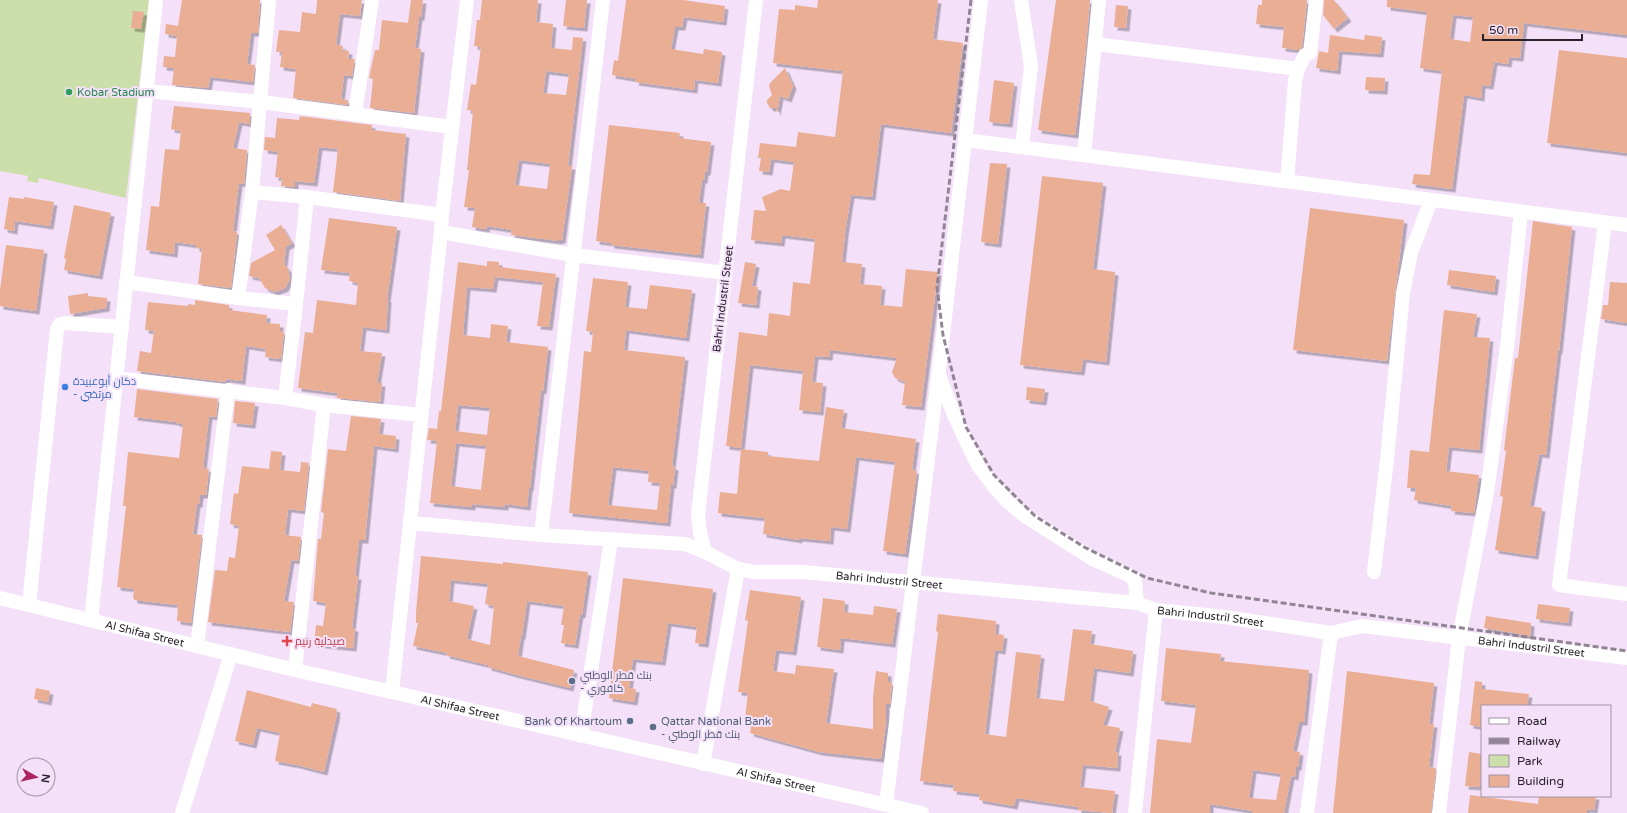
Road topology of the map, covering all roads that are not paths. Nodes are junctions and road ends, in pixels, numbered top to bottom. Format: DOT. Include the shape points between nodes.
graph roads {
  1 [pos="156,0"];
  2 [pos="269,0"];
  3 [pos="372,0"];
  4 [pos="467,0"];
  5 [pos="603,0"];
  6 [pos="756,0"];
  7 [pos="981,0"];
  8 [pos="1021,0"];
  9 [pos="1099,0"];
  10 [pos="1316,0"];
  11 [pos="1095,44"];
  12 [pos="1298,69"];
  13 [pos="147,91"];
  14 [pos="261,102"];
  15 [pos="355,114"];
  16 [pos="452,127"];
  17 [pos="965,140"];
  18 [pos="1022,147"];
  19 [pos="1084,155"];
  20 [pos="1287,182"];
  21 [pos="252,192"];
  22 [pos="307,197"];
  23 [pos="1431,200"];
  24 [pos="1521,212"];
  25 [pos="442,215"];
  26 [pos="1606,223"];
  27 [pos="1627,225"];
  28 [pos="442,232"];
  29 [pos="573,255"];
  30 [pos="726,273"];
  31 [pos="126,282"];
  32 [pos="238,298"];
  33 [pos="296,304"];
  34 [pos="122,327"];
  35 [pos="938,372"];
  36 [pos="116,378"];
  37 [pos="228,390"];
  38 [pos="285,398"];
  39 [pos="324,405"];
  40 [pos="421,415"];
  41 [pos="411,523"];
  42 [pos="541,535"];
  43 [pos="611,540"];
  44 [pos="704,552"];
  45 [pos="738,569"];
  46 [pos="1374,572"];
  47 [pos="912,582"];
  48 [pos="1627,594"];
  49 [pos="0,598"];
  50 [pos="1137,603"];
  51 [pos="29,605"];
  52 [pos="1156,610"];
  53 [pos="91,620"];
  54 [pos="1331,633"];
  55 [pos="1459,638"];
  56 [pos="197,646"];
  57 [pos="231,654"];
  58 [pos="1627,658"];
  59 [pos="295,670"];
  60 [pos="392,692"];
  61 [pos="581,736"];
  62 [pos="703,764"];
  63 [pos="878,807"];
  64 [pos="182,813"];
  65 [pos="922,813"];
  66 [pos="1135,813"];
  67 [pos="1307,813"];
  68 [pos="1439,813"];
  1 -- 13 [label="street"];
  2 -- 14 [label="street"];
  3 -- 15 [label="street"];
  4 -- 16 [label="street"];
  5 -- 29 [label="street"];
  6 -- 30 [label="street, Bahri Industril Street"];
  7 -- 17 [label="street"];
  8 -- 18 [label="street" via="1031,66"];
  9 -- 11 [label="street"];
  10 -- 12 [label="street" via="1310,53 1305,55"];
  11 -- 12 [label="street"];
  11 -- 19 [label="street"];
  12 -- 20 [label="street"];
  13 -- 14 [label="street"];
  13 -- 31 [label="street"];
  14 -- 15 [label="street"];
  14 -- 21 [label="street"];
  15 -- 16 [label="street"];
  16 -- 25 [label="street"];
  17 -- 18 [label="street"];
  17 -- 35 [label="street"];
  18 -- 19 [label="street"];
  19 -- 20 [label="street"];
  20 -- 23 [label="street"];
  21 -- 22 [label="street"];
  21 -- 32 [label="street"];
  22 -- 25 [label="street"];
  22 -- 33 [label="street"];
  23 -- 24 [label="street"];
  23 -- 46 [label="street" via="1411,253 1403,293"];
  24 -- 26 [label="street"];
  24 -- 55 [label="street" via="1507,347 1487,492"];
  25 -- 28 [label="street"];
  26 -- 27 [label="street"];
  26 -- 48 [label="street" via="1559,585"];
  28 -- 29 [label="street"];
  28 -- 40 [label="street"];
  29 -- 30 [label="street"];
  29 -- 42 [label="street"];
  30 -- 44 [label="street, Bahri Industril Street" via="698,515"];
  31 -- 32 [label="street"];
  31 -- 34 [label="street"];
  32 -- 33 [label="street"];
  33 -- 38 [label="street"];
  34 -- 36 [label="street"];
  34 -- 51 [label="street" via="65,323 57,328"];
  35 -- 47 [label="street"];
  35 -- 50 [label="street" via="969,447 979,467 993,485 1025,516 1093,559 1130,576 1135,582"];
  36 -- 37 [label="street"];
  36 -- 53 [label="street"];
  37 -- 38 [label="street"];
  37 -- 56 [label="street"];
  38 -- 39 [label="street"];
  39 -- 40 [label="street"];
  39 -- 59 [label="street"];
  40 -- 41 [label="street"];
  41 -- 42 [label="street"];
  41 -- 60 [label="street"];
  42 -- 43 [label="street"];
  43 -- 44 [label="street" via="685,544"];
  43 -- 61 [label="street"];
  44 -- 45 [label="street, Bahri Industril Street"];
  45 -- 47 [label="street, Bahri Industril Street"];
  45 -- 62 [label="street"];
  47 -- 50 [label="street, Bahri Industril Street"];
  47 -- 63 [label="street" via="907,634"];
  49 -- 51 [label="street, Al Shifaa Street"];
  50 -- 52 [label="street, Bahri Industril Street"];
  51 -- 53 [label="street, Al Shifaa Street"];
  52 -- 54 [label="street, Bahri Industril Street"];
  52 -- 66 [label="street"];
  53 -- 56 [label="street, Al Shifaa Street"];
  54 -- 55 [label="street, Bahri Industril Street" via="1362,626"];
  54 -- 67 [label="street"];
  55 -- 58 [label="street, Bahri Industril Street"];
  55 -- 68 [label="street"];
  56 -- 57 [label="street, Al Shifaa Street"];
  57 -- 59 [label="street, Al Shifaa Street"];
  57 -- 64 [label="street"];
  59 -- 60 [label="street, Al Shifaa Street"];
  60 -- 61 [label="street, Al Shifaa Street"];
  61 -- 62 [label="street, Al Shifaa Street"];
  62 -- 63 [label="street, Al Shifaa Street"];
  63 -- 65 [label="street, Al Shifaa Street"];
}
